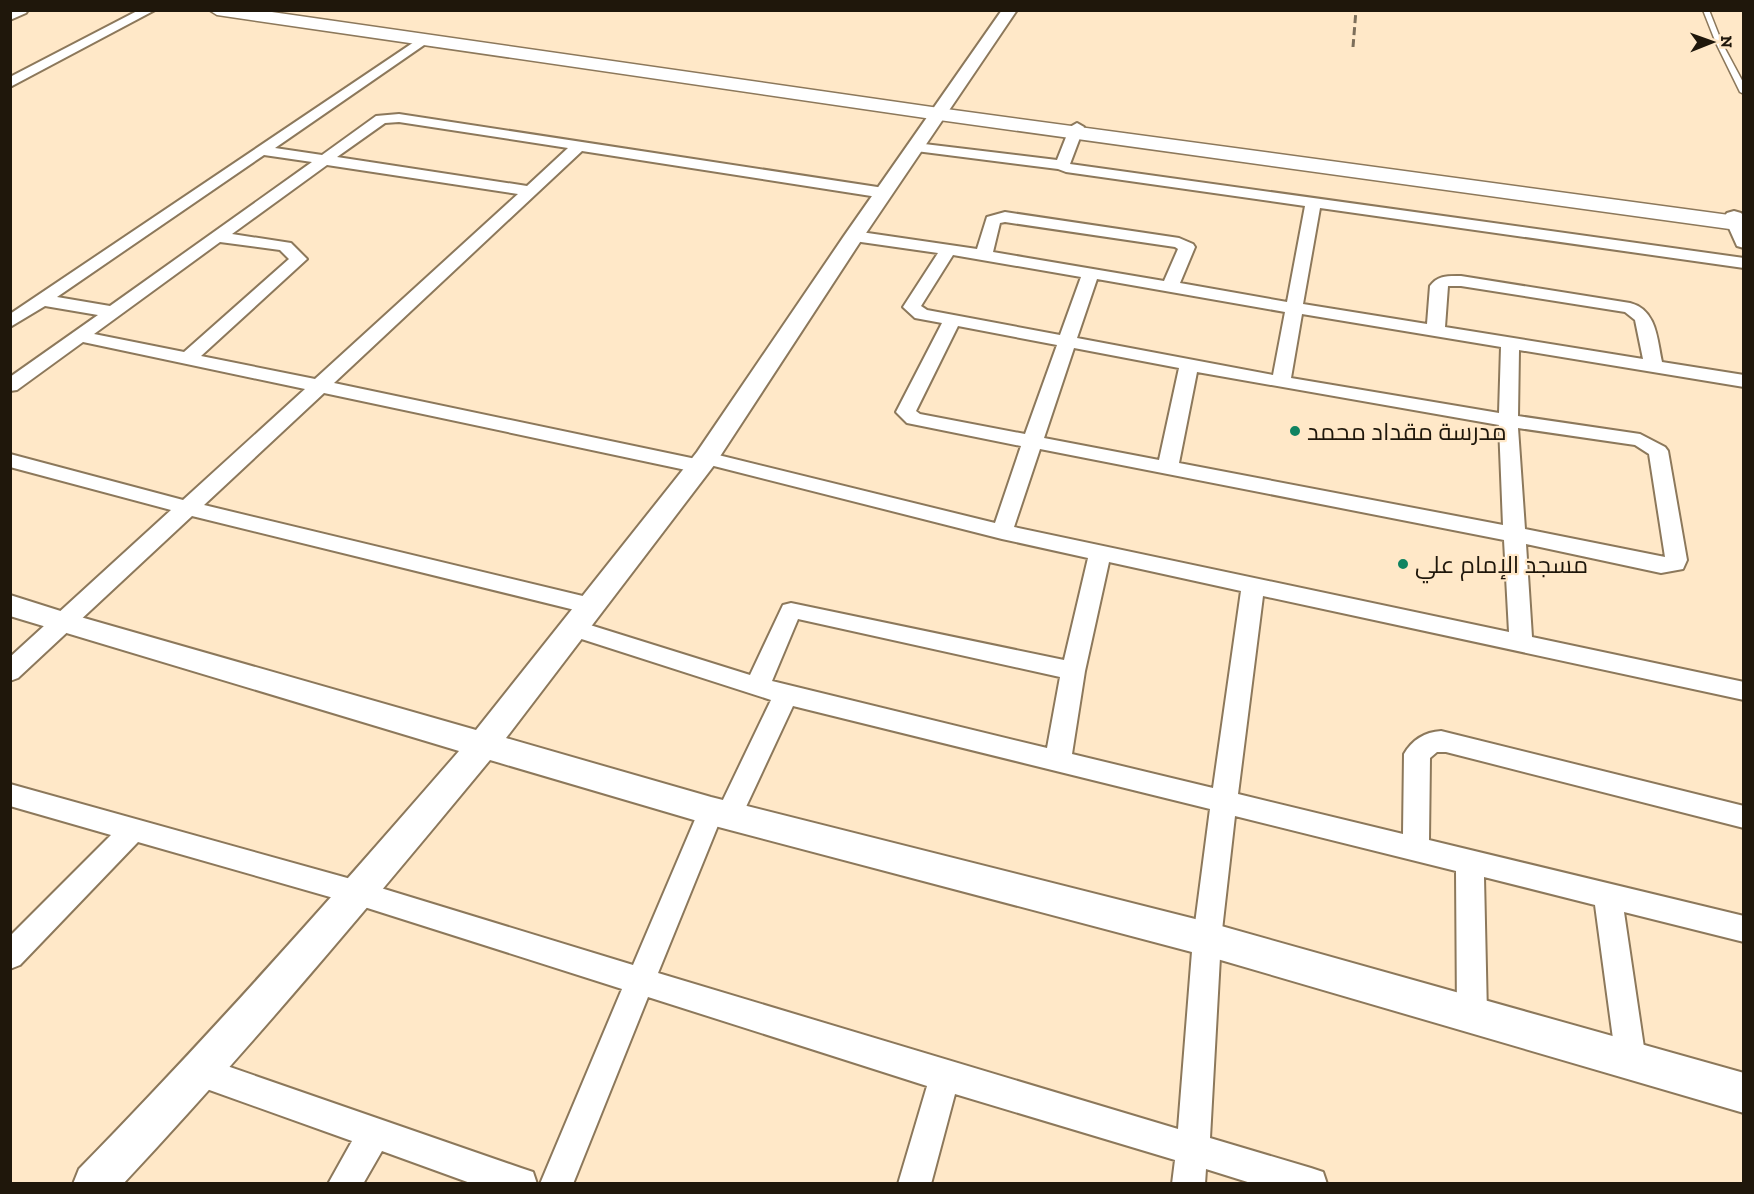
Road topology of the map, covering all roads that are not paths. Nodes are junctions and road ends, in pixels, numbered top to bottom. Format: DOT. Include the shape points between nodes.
graph roads {
  1 [pos="22,10"];
  2 [pos="149,10"];
  3 [pos="217,10"];
  4 [pos="248,10"];
  5 [pos="1010,10"];
  6 [pos="1707,10"];
  7 [pos="10,16"];
  8 [pos="423,40"];
  9 [pos="10,83"];
  10 [pos="1743,92"];
  11 [pos="940,112"];
  12 [pos="1076,130"];
  13 [pos="579,146"];
  14 [pos="916,147"];
  15 [pos="261,150"];
  16 [pos="324,160"];
  17 [pos="1062,165"];
  18 [pos="530,191"];
  19 [pos="884,193"];
  20 [pos="1313,202"];
  21 [pos="1740,225"];
  22 [pos="854,236"];
  23 [pos="218,237"];
  24 [pos="948,250"];
  25 [pos="984,255"];
  26 [pos="1743,263"];
  27 [pos="1091,272"];
  28 [pos="1170,287"];
  29 [pos="42,300"];
  30 [pos="1294,308"];
  31 [pos="113,312"];
  32 [pos="952,321"];
  33 [pos="10,322"];
  34 [pos="1436,331"];
  35 [pos="80,336"];
  36 [pos="1068,342"];
  37 [pos="1510,343"];
  38 [pos="188,358"];
  39 [pos="1189,364"];
  40 [pos="1654,366"];
  41 [pos="1743,381"];
  42 [pos="1281,382"];
  43 [pos="319,384"];
  44 [pos="10,386"];
  45 [pos="1508,421"];
  46 [pos="1033,440"];
  47 [pos="10,460"];
  48 [pos="703,462"];
  49 [pos="1168,466"];
  50 [pos="188,507"];
  51 [pos="1002,532"];
  52 [pos="1513,534"];
  53 [pos="1100,553"];
  54 [pos="1253,585"];
  55 [pos="10,605"];
  56 [pos="582,617"];
  57 [pos="64,623"];
  58 [pos="1521,643"];
  59 [pos="1073,671"];
  60 [pos="10,672"];
  61 [pos="757,687"];
  62 [pos="1743,691"];
  63 [pos="786,695"];
  64 [pos="483,745"];
  65 [pos="1059,760"];
  66 [pos="10,795"];
  67 [pos="1224,800"];
  68 [pos="720,813"];
  69 [pos="1743,817"];
  70 [pos="132,831"];
  71 [pos="1416,848"];
  72 [pos="1470,861"];
  73 [pos="358,893"];
  74 [pos="1608,895"];
  75 [pos="1743,929"];
  76 [pos="1207,939"];
  77 [pos="10,956"];
  78 [pos="639,980"];
  79 [pos="1472,1015"];
  80 [pos="1631,1061"];
  81 [pos="201,1072"];
  82 [pos="945,1076"];
  83 [pos="1743,1093"];
  84 [pos="375,1132"];
  85 [pos="1193,1149"];
  86 [pos="94,1184"];
  87 [pos="344,1184"];
  88 [pos="521,1184"];
  89 [pos="556,1184"];
  90 [pos="914,1184"];
  91 [pos="1188,1184"];
  92 [pos="1311,1184"];
  1 -- 7 [label="street"];
  2 -- 9 [label="street"];
  3 -- 8 [label="main road"];
  4 -- 11 [label="main road"];
  5 -- 11 [label="street"];
  6 -- 10 [label="lane"];
  8 -- 11 [label="main road"];
  8 -- 15 [label="street"];
  11 -- 12 [label="main road"];
  11 -- 14 [label="street"];
  12 -- 17 [label="street"];
  12 -- 21 [label="main road"];
  13 -- 16 [label="street" via="389,118 375,121"];
  13 -- 18 [label="street"];
  13 -- 19 [label="street"];
  14 -- 17 [label="street"];
  14 -- 19 [label="street"];
  15 -- 16 [label="street"];
  15 -- 29 [label="street"];
  16 -- 18 [label="street"];
  16 -- 23 [label="street"];
  17 -- 20 [label="street"];
  18 -- 43 [label="street"];
  19 -- 22 [label="street"];
  20 -- 26 [label="street"];
  20 -- 30 [label="street"];
  22 -- 24 [label="street"];
  22 -- 48 [label="street"];
  23 -- 31 [label="street"];
  23 -- 38 [label="street" via="285,246 299,259"];
  24 -- 25 [label="street"];
  24 -- 32 [label="street" via="912,307 921,314"];
  25 -- 27 [label="street"];
  25 -- 28 [label="street" via="993,220 1005,217 1179,243 1187,247"];
  27 -- 28 [label="street"];
  27 -- 36 [label="street"];
  28 -- 30 [label="street"];
  29 -- 31 [label="street"];
  29 -- 33 [label="street"];
  30 -- 34 [label="street"];
  30 -- 42 [label="street"];
  31 -- 35 [label="street"];
  32 -- 36 [label="street"];
  32 -- 46 [label="street" via="906,412 908,416"];
  34 -- 37 [label="street"];
  34 -- 40 [label="street" via="1438,286 1444,281 1630,308 1644,319"];
  35 -- 38 [label="street"];
  35 -- 44 [label="street"];
  36 -- 39 [label="street"];
  36 -- 46 [label="street"];
  37 -- 40 [label="street"];
  37 -- 45 [label="street"];
  38 -- 43 [label="street"];
  39 -- 42 [label="street"];
  39 -- 49 [label="street"];
  40 -- 41 [label="street"];
  42 -- 45 [label="street"];
  43 -- 48 [label="street"];
  43 -- 50 [label="street"];
  45 -- 52 [label="street"];
  45 -- 52 [label="street" via="1652,445 1658,451 1676,560 1675,564 1661,565"];
  46 -- 49 [label="street"];
  46 -- 51 [label="street"];
  47 -- 50 [label="street"];
  48 -- 51 [label="street"];
  48 -- 56 [label="street"];
  49 -- 52 [label="street"];
  50 -- 56 [label="street"];
  50 -- 57 [label="street"];
  51 -- 53 [label="street"];
  52 -- 58 [label="street"];
  53 -- 54 [label="street"];
  53 -- 59 [label="street"];
  54 -- 58 [label="street"];
  54 -- 67 [label="street"];
  55 -- 57 [label="street"];
  56 -- 61 [label="street"];
  56 -- 64 [label="street"];
  57 -- 60 [label="street"];
  57 -- 64 [label="street"];
  58 -- 62 [label="street"];
  59 -- 61 [label="street" via="791,611"];
  59 -- 65 [label="street"];
  61 -- 63 [label="street"];
  63 -- 65 [label="street"];
  63 -- 68 [label="street"];
  64 -- 68 [label="street"];
  64 -- 73 [label="street"];
  65 -- 67 [label="street"];
  66 -- 70 [label="street"];
  67 -- 71 [label="street"];
  67 -- 76 [label="street"];
  68 -- 76 [label="street"];
  68 -- 78 [label="street"];
  69 -- 71 [label="street" via="1434,741 1417,754"];
  70 -- 73 [label="street"];
  70 -- 77 [label="street"];
  71 -- 72 [label="street"];
  72 -- 74 [label="street"];
  72 -- 79 [label="street"];
  73 -- 78 [label="street"];
  73 -- 81 [label="street"];
  74 -- 75 [label="street"];
  74 -- 80 [label="street"];
  76 -- 79 [label="street"];
  76 -- 85 [label="street"];
  78 -- 82 [label="street"];
  78 -- 89 [label="street"];
  79 -- 80 [label="street"];
  80 -- 83 [label="street"];
  81 -- 84 [label="street"];
  81 -- 86 [label="street"];
  82 -- 85 [label="street"];
  82 -- 90 [label="street"];
  84 -- 87 [label="street"];
  84 -- 88 [label="street"];
  85 -- 91 [label="street"];
  85 -- 92 [label="street"];
}
